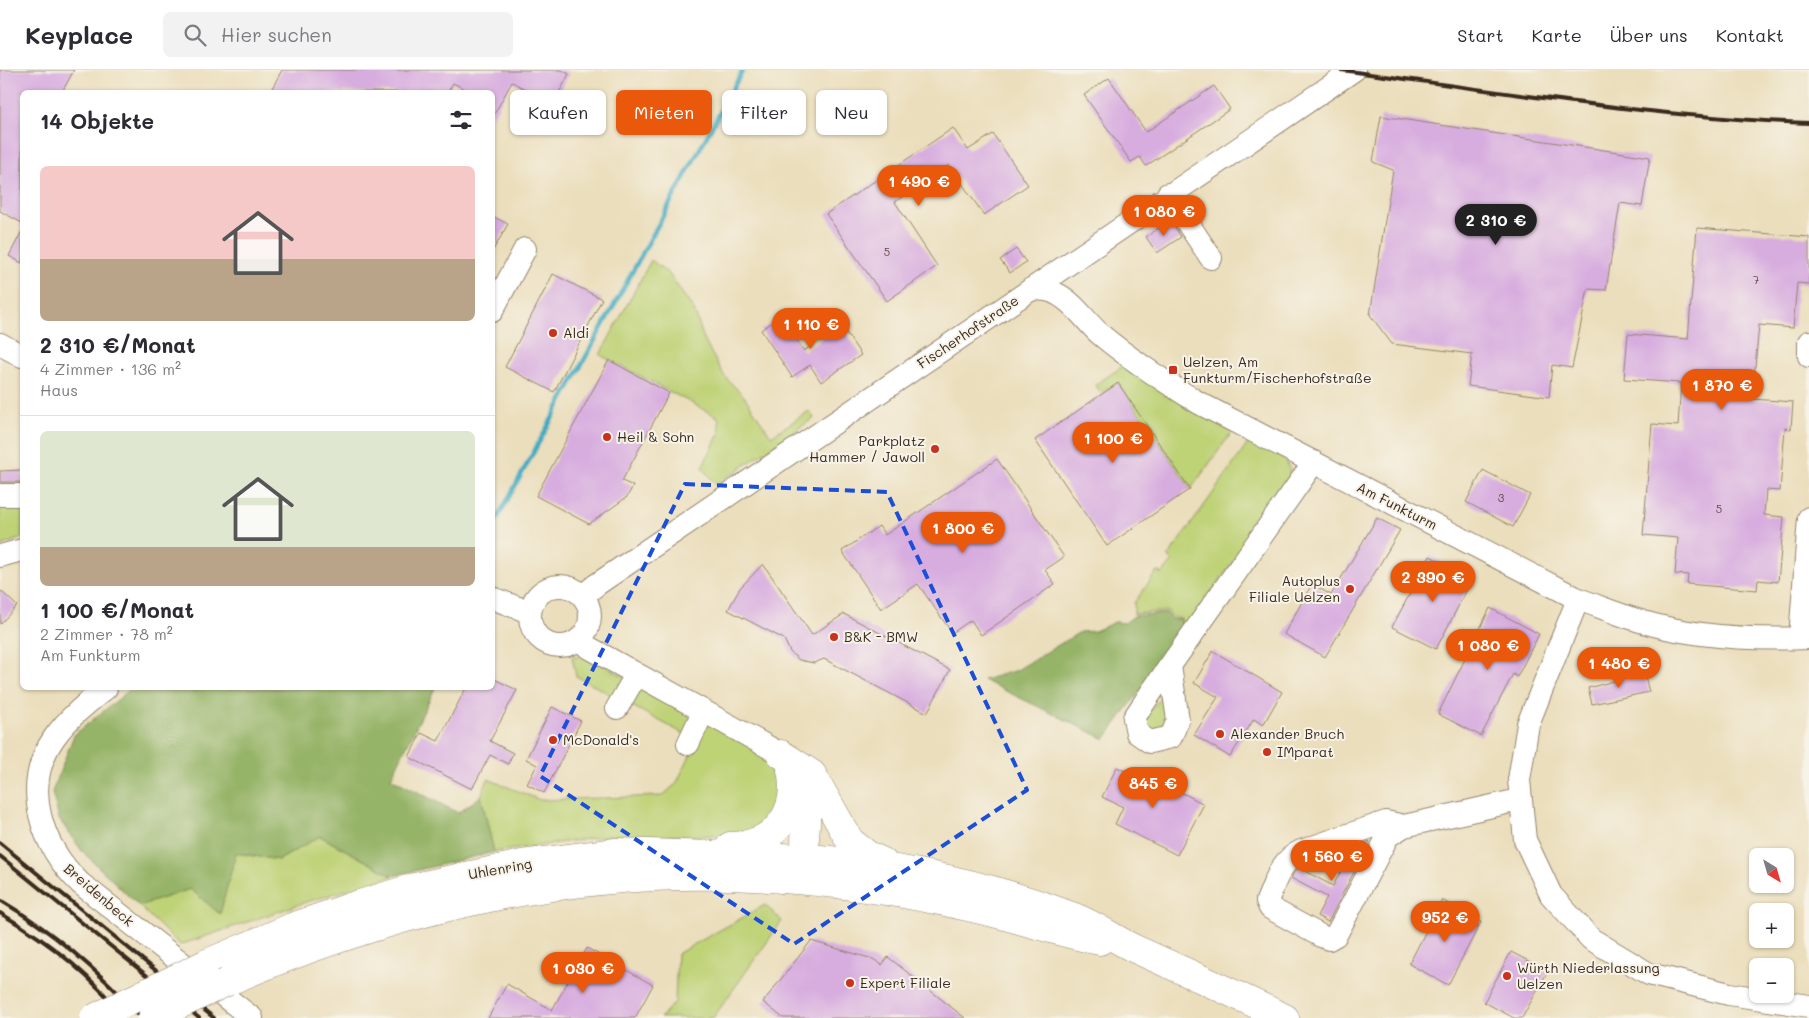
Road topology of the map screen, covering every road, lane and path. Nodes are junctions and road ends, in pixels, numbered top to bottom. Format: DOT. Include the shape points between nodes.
graph roads {
  1 [pos="1354,70"];
  2 [pos="1168,194"];
  3 [pos="525,249"];
  4 [pos="1211,258"];
  5 [pos="1031,289"];
  6 [pos="495,304"];
  7 [pos="1809,342"];
  8 [pos="0,344"];
  9 [pos="20,355"];
  10 [pos="1809,356"];
  11 [pos="1314,462"];
  12 [pos="0,495"];
  13 [pos="20,495"];
  14 [pos="1809,518"];
  15 [pos="583,596"];
  16 [pos="495,599"];
  17 [pos="1578,599"];
  18 [pos="529,612"];
  19 [pos="1804,638"];
  20 [pos="579,639"];
  21 [pos="1170,666"];
  22 [pos="636,674"];
  23 [pos="104,690"];
  24 [pos="617,708"];
  25 [pos="703,712"];
  26 [pos="688,744"];
  27 [pos="786,761"];
  28 [pos="825,800"];
  29 [pos="1519,800"];
  30 [pos="1404,826"];
  31 [pos="616,852"];
  32 [pos="810,858"];
  33 [pos="897,868"];
  34 [pos="784,878"];
  35 [pos="836,884"];
  36 [pos="1130,946"];
  37 [pos="1809,1006"];
  38 [pos="94,1018"];
  39 [pos="152,1018"];
  40 [pos="252,1018"];
  41 [pos="1285,1018"];
  1 -- 2 [label="street, Fischerhofstraße"];
  2 -- 4 [label="street"];
  2 -- 5 [label="street, Fischerhofstraße"];
  3 -- 6 [label="street"];
  5 -- 11 [label="street, Am Funkturm" via="1056,293 1069,301 1099,334 1152,375"];
  5 -- 15 [label="street, Fischerhofstraße" via="596,584"];
  7 -- 10 [label="street"];
  8 -- 9 [label="street"];
  11 -- 17 [label="street, Am Funkturm"];
  11 -- 21 [label="street"];
  12 -- 13 [label="street"];
  14 -- 19 [label="street, Am Funkturm"];
  15 -- 18 [label="street" via="566,586 549,587 536,597"];
  15 -- 20 [label="street" via="590,620"];
  16 -- 18 [label="street"];
  17 -- 19 [label="street, Am Funkturm" via="1638,621 1701,633 1749,639"];
  17 -- 29 [label="street" via="1528,724"];
  18 -- 20 [label="street" via="536,635 548,644 566,645"];
  20 -- 22 [label="street" via="588,648"];
  22 -- 24 [label="street"];
  22 -- 25 [label="street"];
  23 -- 40 [label="street, Breidenbeck" via="78,711 53,740 40,769 37,802 44,834 60,862 81,884"];
  25 -- 26 [label="street"];
  25 -- 27 [label="street"];
  27 -- 28 [label="main road" via="812,774"];
  27 -- 31 [label="main road" via="793,786 789,812 783,823 758,840 741,846 667,846"];
  27 -- 32 [label="main road" via="800,787 805,806 804,845"];
  28 -- 32 [label="main road" via="824,830"];
  28 -- 33 [label="main road" via="855,845 868,855"];
  29 -- 30 [label="street"];
  29 -- 37 [label="street" via="1524,840 1551,894 1591,939 1649,974 1729,994"];
  30 -- 30 [label="street" via="1386,822 1291,856 1283,863 1267,901 1270,908 1321,936 1329,939 1336,935 1388,836"];
  31 -- 32 [label="main road, Uhlenring"];
  31 -- 38 [label="main road, Uhlenring, bridge" via="522,864 415,887 292,927 205,964"];
  32 -- 33 [label="main road, Uhlenring"];
  32 -- 34 [label="main road"];
  32 -- 35 [label="main road"];
  33 -- 36 [label="main road" via="1031,901 1075,917"];
  34 -- 35 [label="main road, Uhlenring"];
  34 -- 39 [label="main road, Uhlenring, bridge" via="644,878 508,895 384,924 272,962"];
  35 -- 36 [label="main road, Uhlenring" via="944,902 1072,936"];
  36 -- 41 [label="main road"];
}
